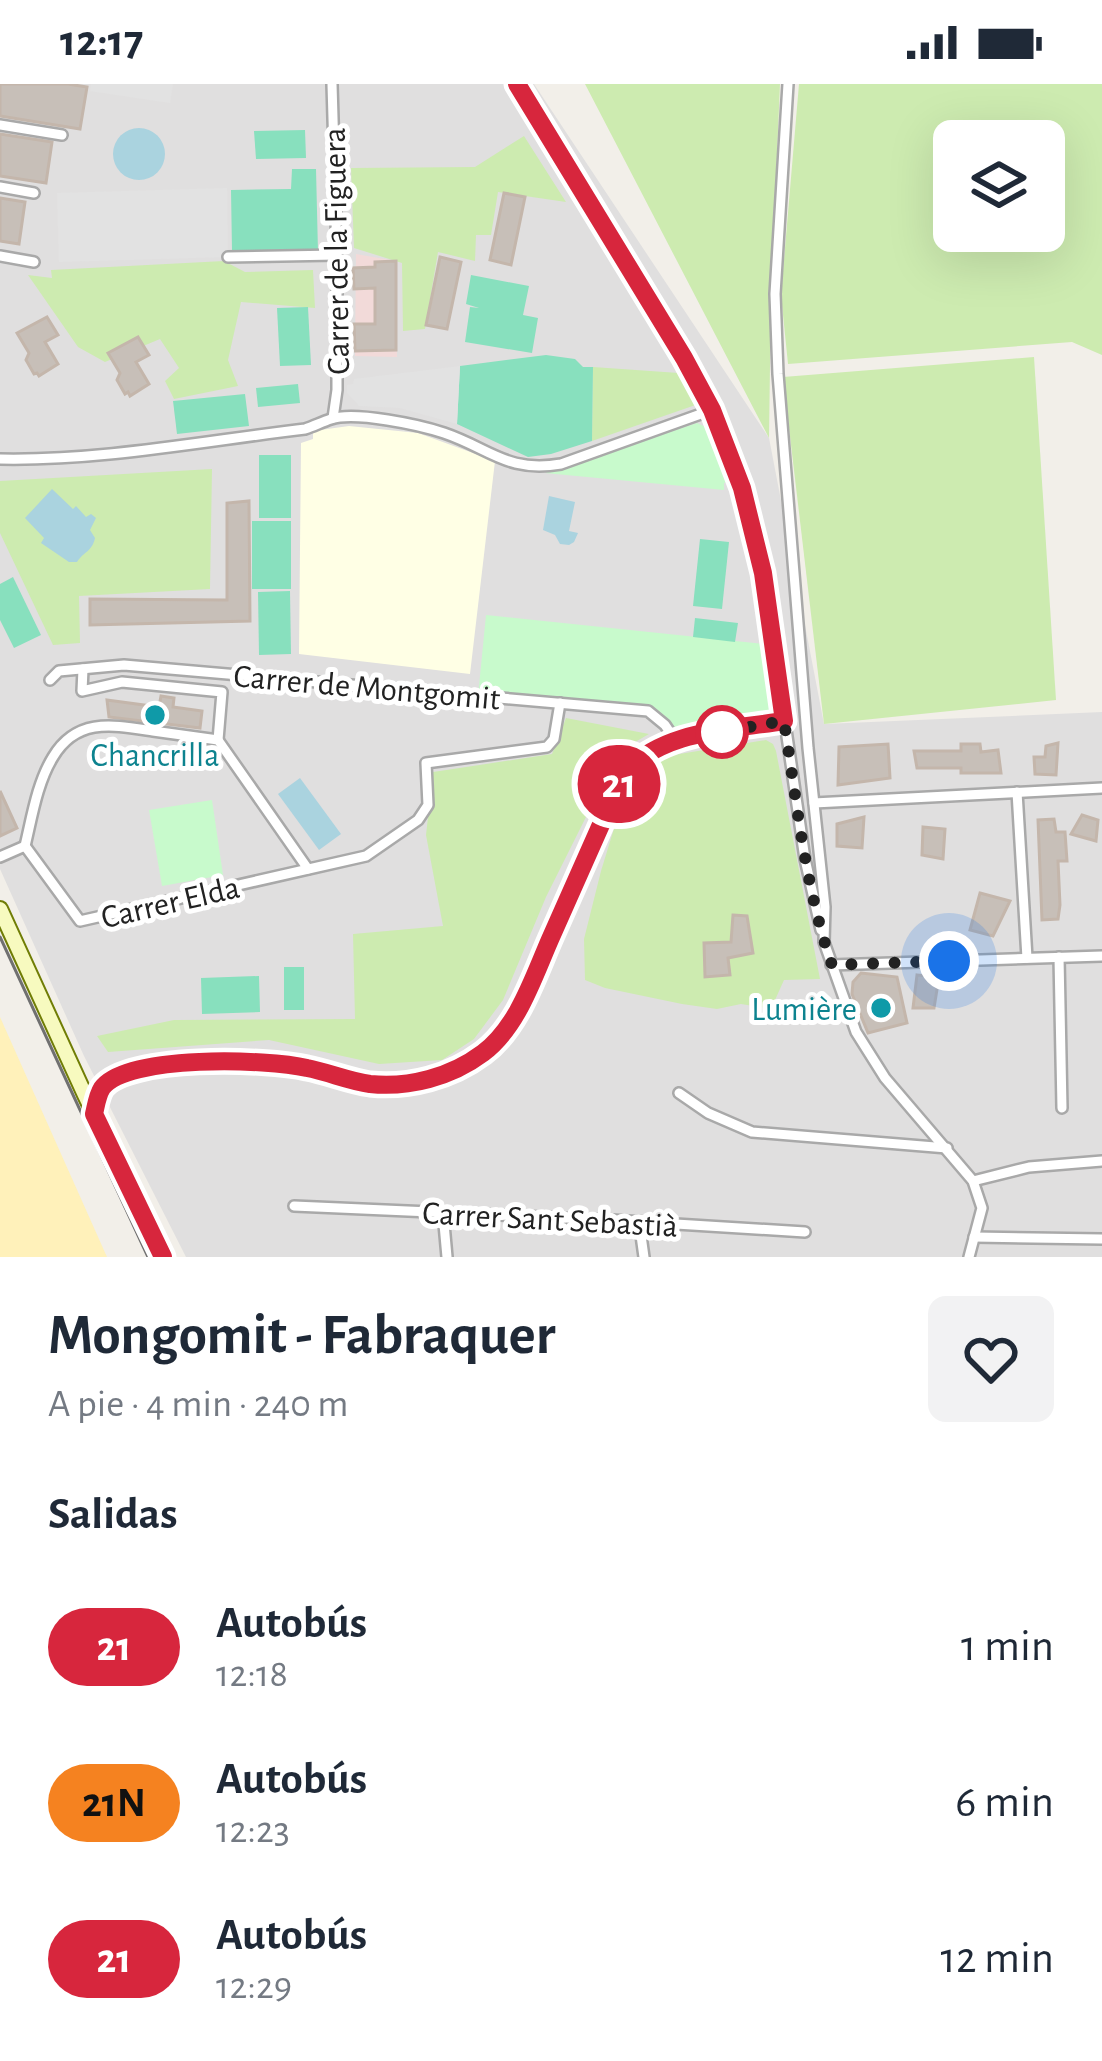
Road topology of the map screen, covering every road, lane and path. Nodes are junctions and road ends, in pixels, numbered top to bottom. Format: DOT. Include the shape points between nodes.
graph roads {
  1 [pos="332,84"];
  2 [pos="517,84"];
  3 [pos="788,84"];
  4 [pos="0,125"];
  5 [pos="62,135"];
  6 [pos="0,188"];
  7 [pos="34,193"];
  8 [pos="337,255"];
  9 [pos="0,256"];
  10 [pos="228,257"];
  11 [pos="34,262"];
  12 [pos="712,410"];
  13 [pos="333,418"];
  14 [pos="0,459"];
  15 [pos="83,669"];
  16 [pos="50,680"];
  17 [pos="560,703"];
  18 [pos="784,721"];
  19 [pos="218,740"];
  20 [pos="675,740"];
  21 [pos="1102,788"];
  22 [pos="1017,792"];
  23 [pos="814,803"];
  24 [pos="25,846"];
  25 [pos="0,857"];
  26 [pos="308,869"];
  27 [pos="0,909"];
  28 [pos="824,942"];
  29 [pos="1102,956"];
  30 [pos="1059,957"];
  31 [pos="1027,958"];
  32 [pos="832,965"];
  33 [pos="74,1071"];
  34 [pos="103,1086"];
  35 [pos="679,1093"];
  36 [pos="1062,1108"];
  37 [pos="94,1114"];
  38 [pos="947,1148"];
  39 [pos="1102,1161"];
  40 [pos="974,1181"];
  41 [pos="294,1206"];
  42 [pos="443,1213"];
  43 [pos="639,1221"];
  44 [pos="805,1232"];
  45 [pos="974,1237"];
  46 [pos="1102,1239"];
  47 [pos="163,1257"];
  48 [pos="447,1257"];
  49 [pos="644,1257"];
  50 [pos="969,1257"];
  1 -- 8 [label="street, Carrer de la Figuera"];
  2 -- 12 [label="street"];
  3 -- 23 [label="street" via="777,354"];
  4 -- 5 [label="street"];
  6 -- 7 [label="street"];
  8 -- 10 [label="street"];
  8 -- 13 [label="street, Carrer de la Figuera"];
  9 -- 11 [label="street"];
  12 -- 13 [label="street" via="536,468 399,422"];
  12 -- 18 [label="street" via="763,573"];
  13 -- 14 [label="street" via="304,429"];
  15 -- 16 [label="street, Carrer de Montgomit"];
  15 -- 17 [label="street, Carrer de Montgomit" via="124,665"];
  15 -- 19 [label="street" via="82,691 122,682 222,692"];
  17 -- 20 [label="street, Carrer de Montgomit" via="649,711"];
  17 -- 26 [label="street" via="547,747 426,763 428,805 418,820 366,856"];
  18 -- 20 [label="street"];
  18 -- 28 [label="street"];
  19 -- 24 [label="street" via="108,724 85,729 54,755"];
  19 -- 26 [label="street"];
  20 -- 34 [label="street" via="623,775 518,1012 485,1052 402,1084 247,1060 176,1064"];
  21 -- 22 [label="street"];
  22 -- 23 [label="street"];
  22 -- 31 [label="street"];
  23 -- 28 [label="street"];
  24 -- 25 [label="street"];
  24 -- 26 [label="street, Carrer Elda" via="80,921"];
  27 -- 33 [label="street"];
  28 -- 32 [label="street"];
  29 -- 30 [label="street"];
  30 -- 31 [label="street"];
  30 -- 36 [label="street"];
  31 -- 32 [label="street"];
  32 -- 38 [label="street" via="856,1031 885,1078"];
  33 -- 34 [label="street"];
  33 -- 37 [label="street"];
  34 -- 37 [label="street"];
  35 -- 38 [label="street" via="752,1132"];
  37 -- 47 [label="street"];
  38 -- 40 [label="street"];
  39 -- 40 [label="street" via="1029,1166"];
  40 -- 45 [label="street" via="982,1208"];
  41 -- 42 [label="street, Carrer Sant Sebastià"];
  42 -- 43 [label="street, Carrer Sant Sebastià"];
  42 -- 48 [label="street"];
  43 -- 44 [label="street, Carrer Sant Sebastià"];
  43 -- 49 [label="street"];
  45 -- 46 [label="street"];
  45 -- 50 [label="street"];
}
